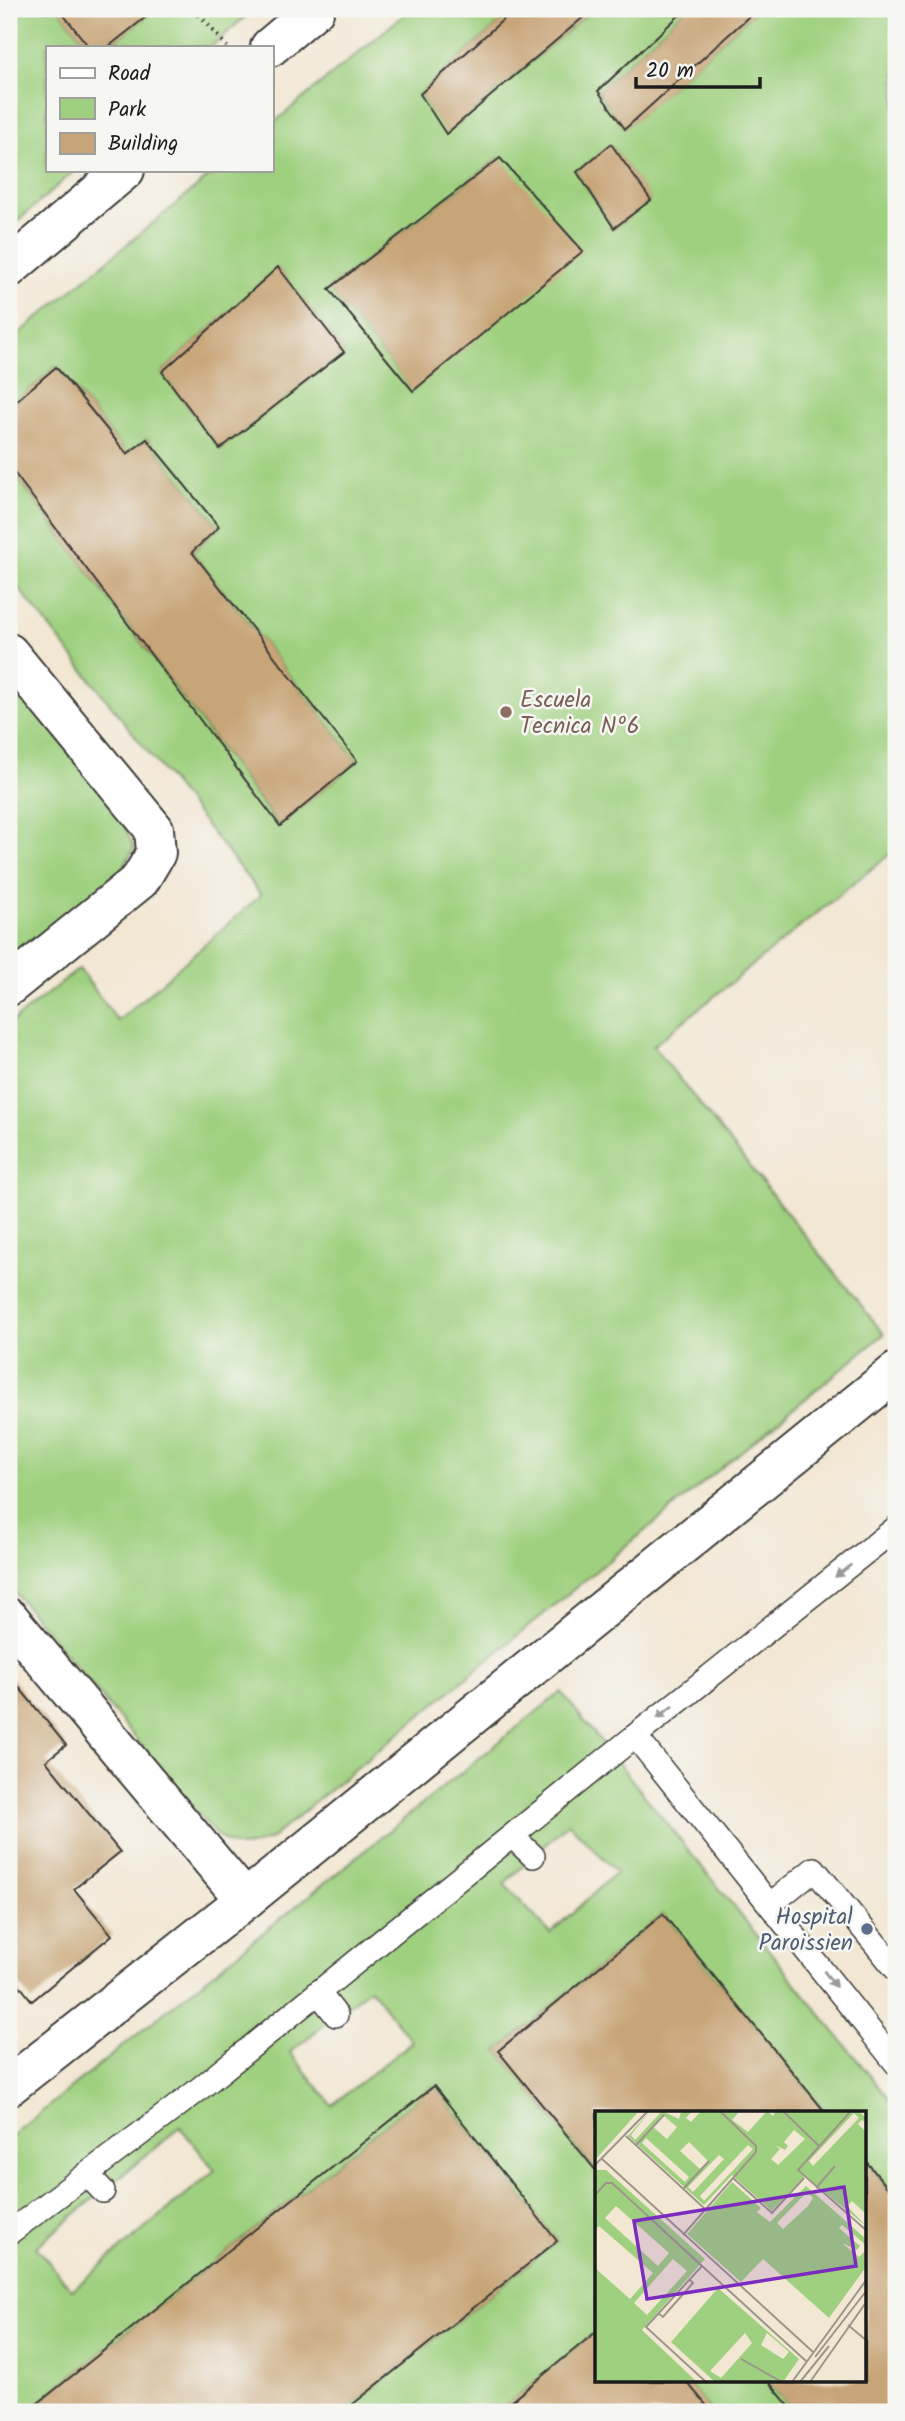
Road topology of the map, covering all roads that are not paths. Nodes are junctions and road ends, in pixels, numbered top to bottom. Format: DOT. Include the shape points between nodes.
graph roads {
  1 [pos="315,9"];
  2 [pos="271,46"];
  3 [pos="123,172"];
  4 [pos="9,268"];
  5 [pos="9,653"];
  6 [pos="9,986"];
  7 [pos="896,1372"];
  8 [pos="896,1528"];
  9 [pos="9,1618"];
  10 [pos="635,1736"];
  11 [pos="512,1836"];
  12 [pos="533,1856"];
  13 [pos="245,1900"];
  14 [pos="771,1905"];
  15 [pos="896,1969"];
  16 [pos="318,1993"];
  17 [pos="336,2015"];
  18 [pos="896,2063"];
  19 [pos="9,2086"];
  20 [pos="87,2174"];
  21 [pos="103,2191"];
  22 [pos="9,2233"];
  1 -- 2 [label="street"];
  3 -- 4 [label="street"];
  5 -- 6 [label="street" via="154,829 156,853 140,880"];
  7 -- 13 [label="street"];
  8 -- 10 [label="lane, one-way"];
  9 -- 13 [label="street"];
  10 -- 11 [label="lane"];
  10 -- 14 [label="lane"];
  11 -- 12 [label="lane"];
  11 -- 16 [label="lane"];
  13 -- 19 [label="street"];
  14 -- 15 [label="lane" via="814,1869"];
  14 -- 18 [label="lane, one-way"];
  16 -- 17 [label="lane"];
  16 -- 20 [label="lane"];
  20 -- 21 [label="lane"];
  20 -- 22 [label="lane"];
}
